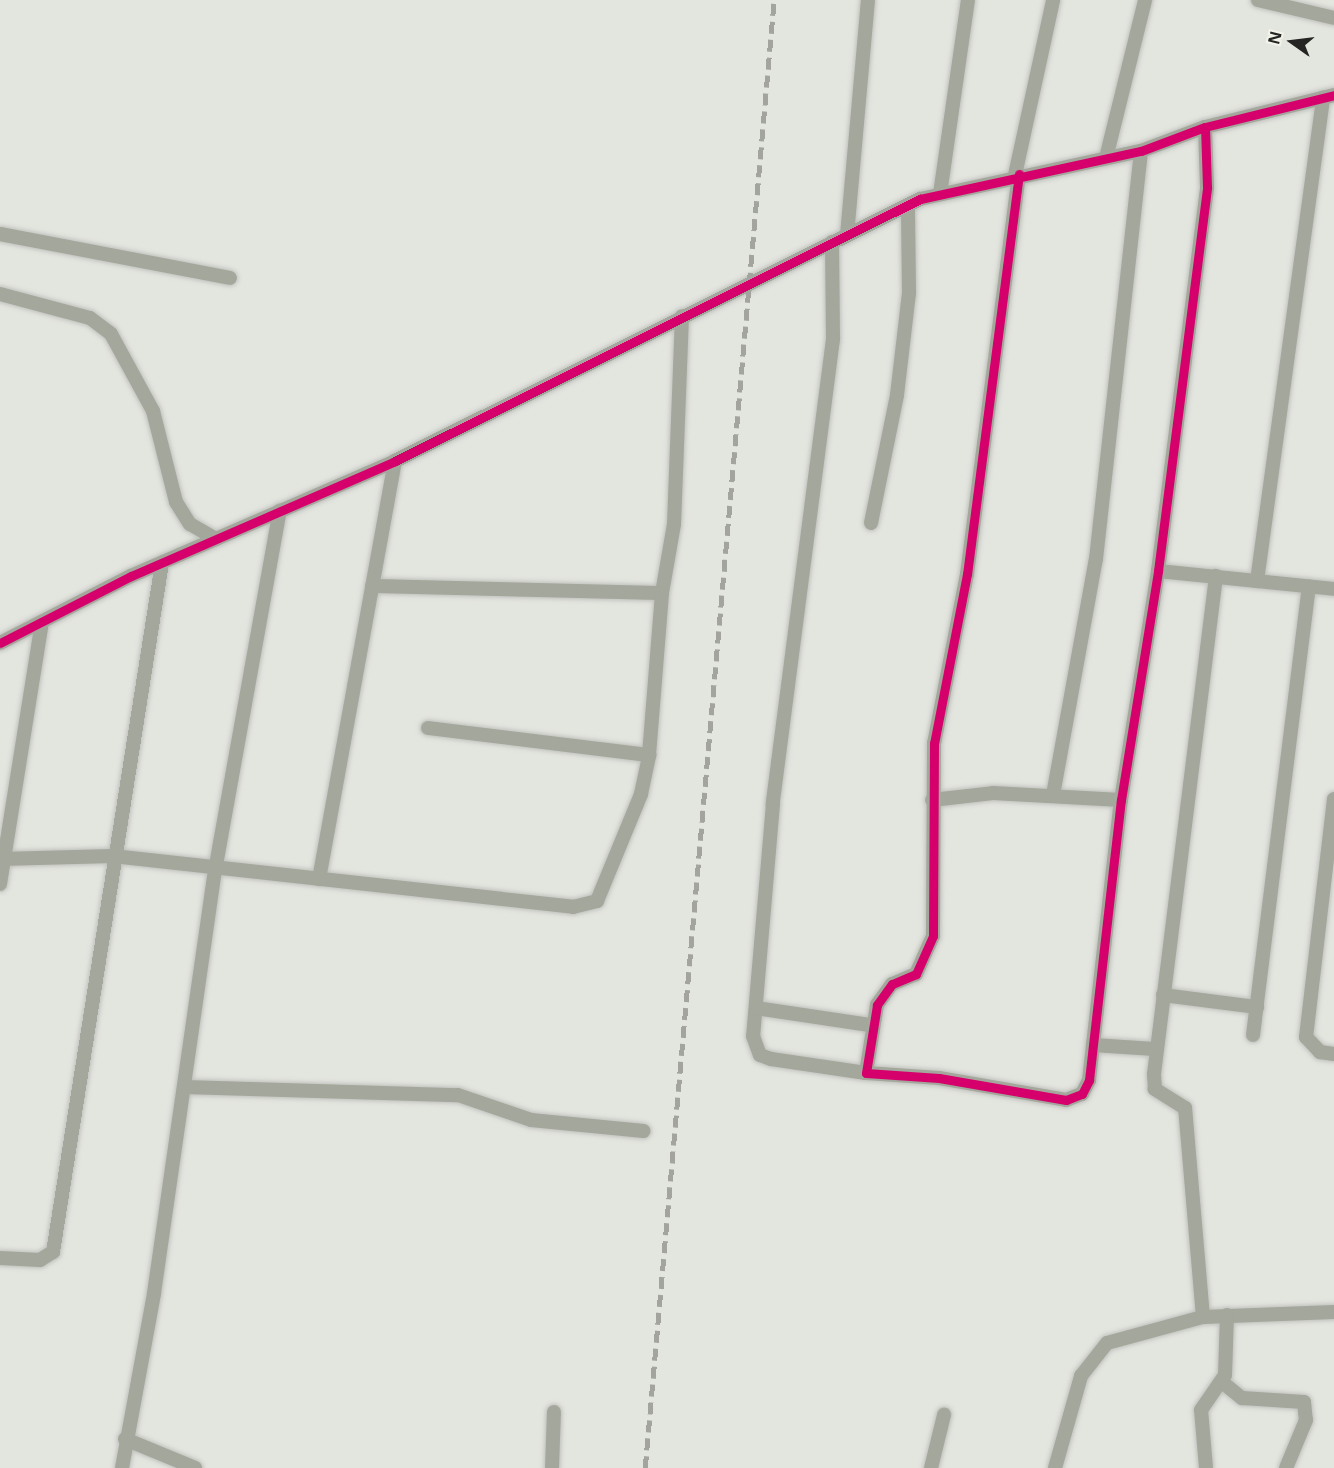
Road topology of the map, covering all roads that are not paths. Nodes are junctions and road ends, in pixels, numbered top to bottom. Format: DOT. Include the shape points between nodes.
graph roads {
  1 [pos="868,0"];
  2 [pos="968,0"];
  3 [pos="1053,0"];
  4 [pos="1145,0"];
  5 [pos="1258,0"];
  6 [pos="1334,18"];
  7 [pos="1328,96"];
  8 [pos="1205,127"];
  9 [pos="1141,151"];
  10 [pos="1106,158"];
  11 [pos="1017,175"];
  12 [pos="940,194"];
  13 [pos="908,206"];
  14 [pos="0,234"];
  15 [pos="847,235"];
  16 [pos="832,242"];
  17 [pos="230,278"];
  18 [pos="0,294"];
  19 [pos="682,316"];
  20 [pos="395,461"];
  21 [pos="280,511"];
  22 [pos="871,523"];
  23 [pos="216,539"];
  24 [pos="162,563"];
  25 [pos="1158,571"];
  26 [pos="1216,576"];
  27 [pos="1257,580"];
  28 [pos="372,586"];
  29 [pos="1309,586"];
  30 [pos="1334,589"];
  31 [pos="662,593"];
  32 [pos="42,622"];
  33 [pos="0,643"];
  34 [pos="428,728"];
  35 [pos="649,755"];
  36 [pos="1053,795"];
  37 [pos="1334,799"];
  38 [pos="932,800"];
  39 [pos="1121,800"];
  40 [pos="113,856"];
  41 [pos="2,859"];
  42 [pos="216,865"];
  43 [pos="319,879"];
  44 [pos="0,884"];
  45 [pos="1163,996"];
  46 [pos="1257,1007"];
  47 [pos="756,1008"];
  48 [pos="870,1025"];
  49 [pos="1253,1035"];
  50 [pos="1093,1045"];
  51 [pos="1155,1049"];
  52 [pos="1334,1054"];
  53 [pos="866,1073"];
  54 [pos="184,1087"];
  55 [pos="643,1131"];
  56 [pos="0,1258"];
  57 [pos="1334,1312"];
  58 [pos="1227,1315"];
  59 [pos="1203,1317"];
  60 [pos="1222,1382"];
  61 [pos="554,1412"];
  62 [pos="944,1415"];
  63 [pos="125,1439"];
  64 [pos="122,1468"];
  65 [pos="195,1468"];
  66 [pos="552,1468"];
  67 [pos="931,1468"];
  68 [pos="1055,1468"];
  69 [pos="1206,1468"];
  70 [pos="1287,1468"];
  1 -- 15 [label="street"];
  2 -- 12 [label="street"];
  3 -- 11 [label="street"];
  4 -- 10 [label="street"];
  5 -- 6 [label="street"];
  7 -- 8 [label="street"];
  7 -- 27 [label="street"];
  8 -- 9 [label="street"];
  8 -- 25 [label="street" via="1207,187"];
  9 -- 10 [label="street"];
  9 -- 36 [label="street" via="1096,559"];
  10 -- 11 [label="street"];
  11 -- 12 [label="street"];
  11 -- 38 [label="street" via="967,574 934,743"];
  12 -- 13 [label="street"];
  13 -- 15 [label="street"];
  13 -- 22 [label="street" via="909,293 897,395"];
  14 -- 17 [label="street"];
  15 -- 16 [label="street"];
  16 -- 19 [label="street"];
  16 -- 47 [label="street" via="832,339 773,804"];
  18 -- 23 [label="street" via="90,318 111,334 153,411 176,502 190,524"];
  19 -- 20 [label="street"];
  19 -- 31 [label="street" via="674,524"];
  20 -- 21 [label="street"];
  20 -- 28 [label="street"];
  21 -- 23 [label="street"];
  21 -- 42 [label="street"];
  23 -- 24 [label="street"];
  24 -- 32 [label="street"];
  24 -- 40 [label="street"];
  25 -- 26 [label="street"];
  25 -- 39 [label="street"];
  26 -- 27 [label="street"];
  26 -- 45 [label="street"];
  27 -- 29 [label="street"];
  28 -- 31 [label="street"];
  28 -- 43 [label="street"];
  29 -- 30 [label="street"];
  29 -- 46 [label="street"];
  31 -- 35 [label="street"];
  32 -- 33 [label="street"];
  32 -- 41 [label="street"];
  34 -- 35 [label="street"];
  35 -- 43 [label="street" via="641,794 608,884 585,907"];
  36 -- 38 [label="street" via="993,793"];
  36 -- 39 [label="street"];
  37 -- 52 [label="street" via="1306,1037 1320,1052"];
  38 -- 48 [label="street" via="933,936 916,974 884,992"];
  39 -- 50 [label="street"];
  40 -- 41 [label="street"];
  40 -- 42 [label="street"];
  40 -- 56 [label="street" via="53,1251 40,1260"];
  41 -- 44 [label="street"];
  42 -- 43 [label="street"];
  42 -- 54 [label="street"];
  45 -- 46 [label="street"];
  45 -- 51 [label="street"];
  46 -- 49 [label="street"];
  47 -- 48 [label="street"];
  47 -- 53 [label="street" via="753,1036 760,1055"];
  48 -- 53 [label="street"];
  50 -- 51 [label="street"];
  50 -- 53 [label="street" via="1089,1080 1082,1094 1066,1100 939,1077"];
  51 -- 59 [label="street" via="1155,1089 1185,1108"];
  54 -- 55 [label="street" via="458,1095 531,1120"];
  54 -- 63 [label="street" via="154,1293"];
  57 -- 58 [label="street"];
  58 -- 59 [label="street"];
  58 -- 60 [label="street"];
  59 -- 68 [label="street" via="1134,1333 1107,1343 1094,1355 1081,1376"];
  60 -- 69 [label="street" via="1202,1410"];
  60 -- 70 [label="street" via="1242,1398 1304,1402 1306,1420"];
  61 -- 66 [label="street"];
  62 -- 67 [label="street"];
  63 -- 64 [label="street"];
  63 -- 65 [label="street"];
}
